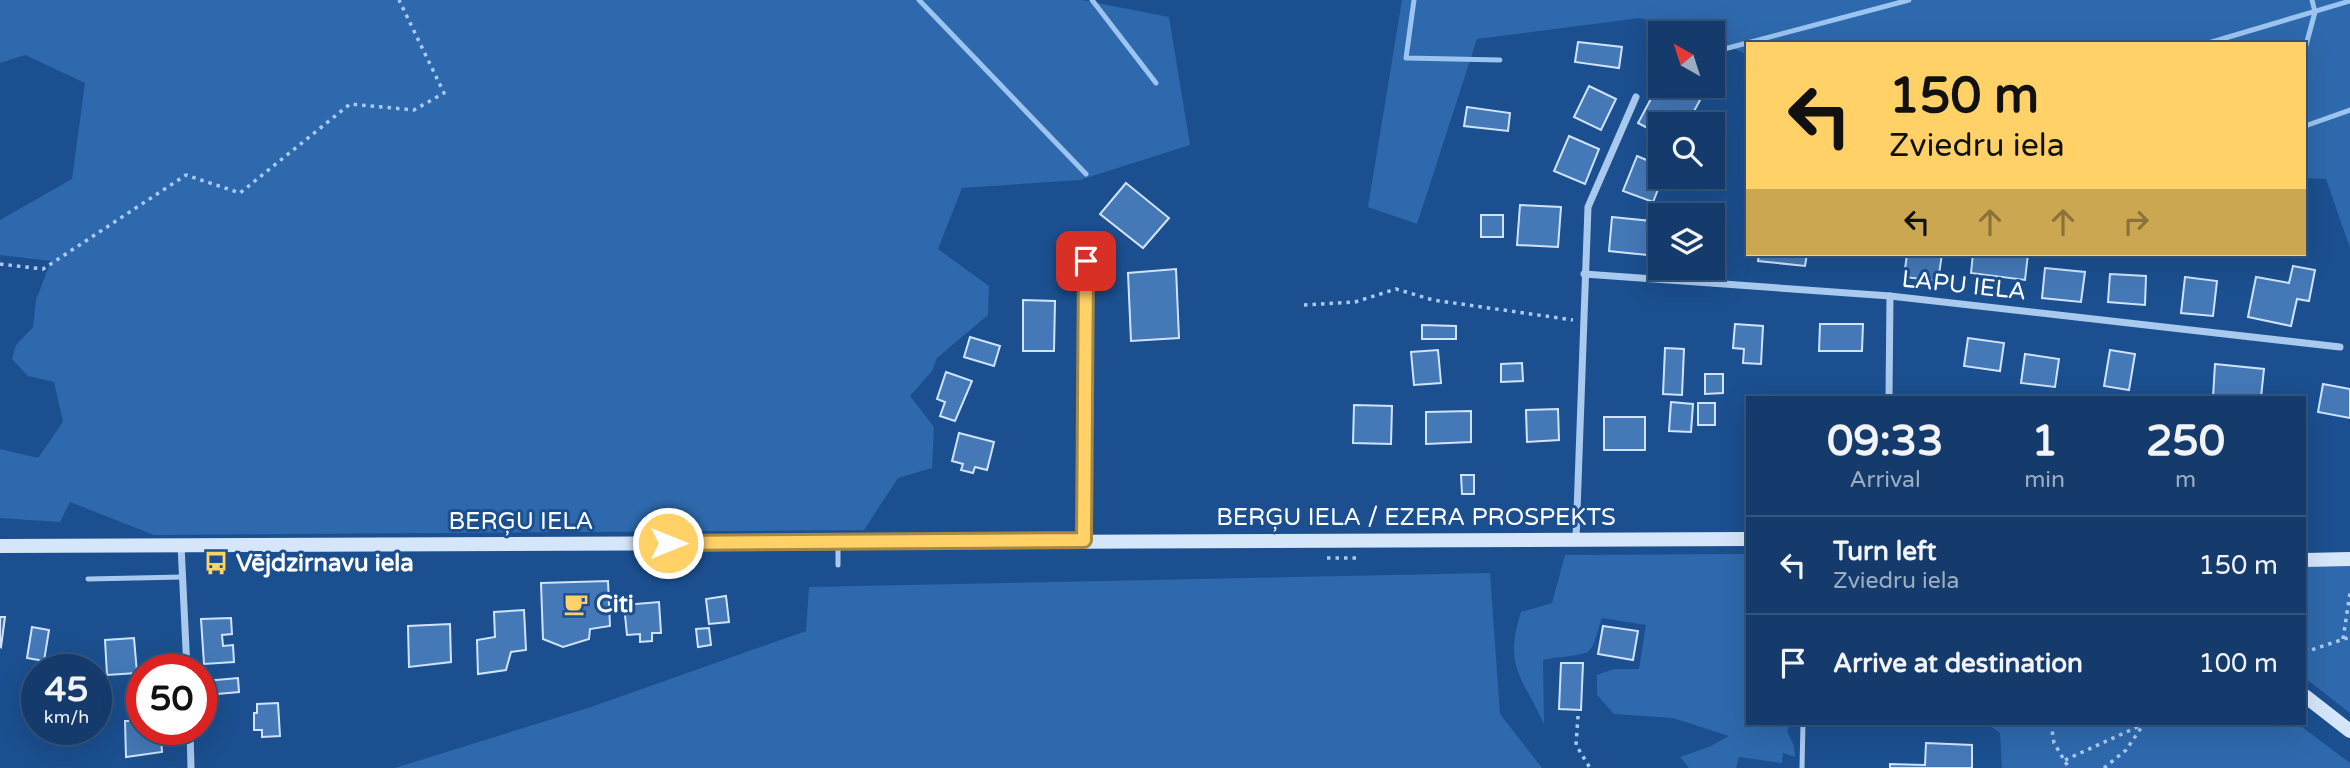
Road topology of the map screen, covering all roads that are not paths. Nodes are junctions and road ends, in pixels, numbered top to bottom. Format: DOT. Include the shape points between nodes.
graph roads {
  1 [pos="1636,97"];
  2 [pos="1086,261"];
  3 [pos="1584,274"];
  4 [pos="1890,296"];
  5 [pos="2340,347"];
  6 [pos="1889,396"];
  7 [pos="1576,539"];
  8 [pos="1746,539"];
  9 [pos="1084,540"];
  10 [pos="838,542"];
  11 [pos="181,545"];
  12 [pos="0,546"];
  13 [pos="2350,559"];
  14 [pos="2306,560"];
  15 [pos="838,565"];
  16 [pos="183,577"];
  17 [pos="88,579"];
  18 [pos="186,654"];
  19 [pos="2306,697"];
  20 [pos="1803,725"];
  21 [pos="2350,731"];
  22 [pos="190,745"];
  23 [pos="191,768"];
  24 [pos="1802,768"];
  1 -- 3 [label="street" via="1588,207"];
  2 -- 9 [label="street"];
  3 -- 4 [label="street, LAPU IELA"];
  3 -- 7 [label="street"];
  4 -- 5 [label="street, LAPU IELA"];
  4 -- 6 [label="street"];
  7 -- 8 [label="main road, BERĢU IELA / EZERA PROSPEKTS"];
  7 -- 9 [label="main road, BERĢU IELA / EZERA PROSPEKTS"];
  9 -- 10 [label="main road, BERĢU IELA"];
  10 -- 11 [label="main road, BERĢU IELA"];
  10 -- 15 [label="lane"];
  11 -- 12 [label="main road, BERĢU IELA"];
  11 -- 16 [label="street"];
  13 -- 14 [label="main road"];
  16 -- 17 [label="lane"];
  16 -- 18 [label="street"];
  19 -- 21 [label="main road"];
  20 -- 24 [label="lane"];
  22 -- 23 [label="street"];
}
